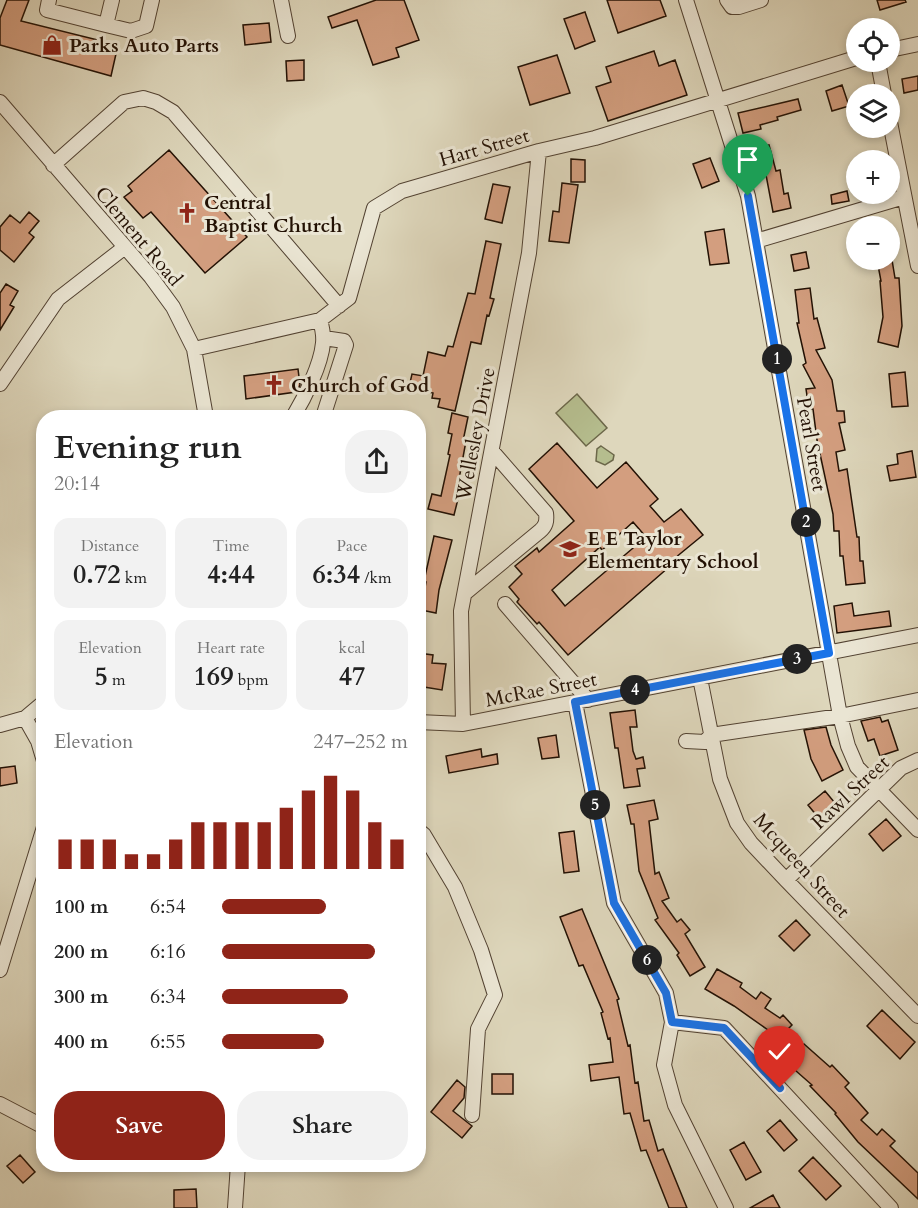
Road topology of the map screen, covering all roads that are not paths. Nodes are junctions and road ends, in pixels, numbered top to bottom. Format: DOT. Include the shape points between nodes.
graph roads {
  1 [pos="49,0"];
  2 [pos="112,0"];
  3 [pos="152,0"];
  4 [pos="281,0"];
  5 [pos="686,0"];
  6 [pos="727,0"];
  7 [pos="761,0"];
  8 [pos="106,25"];
  9 [pos="288,36"];
  10 [pos="918,44"];
  11 [pos="900,48"];
  12 [pos="846,61"];
  13 [pos="719,100"];
  14 [pos="0,102"];
  15 [pos="893,138"];
  16 [pos="539,152"];
  17 [pos="53,165"];
  18 [pos="904,197"];
  19 [pos="756,241"];
  20 [pos="125,247"];
  21 [pos="918,266"];
  22 [pos="339,306"];
  23 [pos="320,320"];
  24 [pos="324,338"];
  25 [pos="194,349"];
  26 [pos="1,378"];
  27 [pos="205,410"];
  28 [pos="296,410"];
  29 [pos="325,410"];
  30 [pos="492,451"];
  31 [pos="465,593"];
  32 [pos="505,604"];
  33 [pos="918,635"];
  34 [pos="829,653"];
  35 [pos="700,678"];
  36 [pos="918,700"];
  37 [pos="582,701"];
  38 [pos="36,709"];
  39 [pos="840,716"];
  40 [pos="25,718"];
  41 [pos="426,722"];
  42 [pos="462,724"];
  43 [pos="0,725"];
  44 [pos="711,735"];
  45 [pos="36,737"];
  46 [pos="686,741"];
  47 [pos="918,760"];
  48 [pos="880,791"];
  49 [pos="918,830"];
  50 [pos="426,838"];
  51 [pos="36,853"];
  52 [pos="786,880"];
  53 [pos="0,970"];
  54 [pos="918,1016"];
  55 [pos="672,1022"];
  56 [pos="0,1104"];
  57 [pos="472,1115"];
  58 [pos="36,1123"];
  59 [pos="237,1172"];
  60 [pos="235,1208"];
  61 [pos="726,1208"];
  62 [pos="891,1208"];
  1 -- 8 [label="street" via="47,10"];
  2 -- 8 [label="street"];
  3 -- 8 [label="street" via="146,26 131,31"];
  4 -- 9 [label="street"];
  5 -- 13 [label="street, Pearl Street"];
  6 -- 7 [label="street" via="732,7 739,7"];
  10 -- 11 [label="street"];
  12 -- 13 [label="street, Hart Street"];
  13 -- 16 [label="street, Hart Street"];
  13 -- 19 [label="street, Pearl Street" via="748,196"];
  14 -- 17 [label="street, Clement Road"];
  15 -- 18 [label="street"];
  16 -- 22 [label="street, Hart Street" via="402,191 375,208 349,298"];
  16 -- 30 [label="street, Wellesley Drive" via="529,253"];
  17 -- 20 [label="street, Clement Road"];
  17 -- 22 [label="street" via="124,102 142,98 156,102 173,112"];
  18 -- 19 [label="street"];
  18 -- 21 [label="street"];
  19 -- 34 [label="street, Pearl Street"];
  20 -- 25 [label="street, Clement Road" via="172,307"];
  20 -- 26 [label="street" via="58,299"];
  22 -- 23 [label="street, Hart Street"];
  23 -- 24 [label="street"];
  23 -- 25 [label="street, Hart Street"];
  24 -- 28 [label="street" via="312,379"];
  24 -- 29 [label="street" via="344,341 346,345"];
  25 -- 27 [label="street, Clement Road"];
  30 -- 31 [label="street, Wellesley Drive"];
  30 -- 31 [label="street" via="546,513 547,520 545,527"];
  31 -- 42 [label="street, Wellesley Drive" via="461,611"];
  32 -- 37 [label="street"];
  33 -- 34 [label="street, McRae Street"];
  34 -- 35 [label="street, McRae Street"];
  34 -- 39 [label="street, Pearl Street"];
  35 -- 37 [label="street, McRae Street"];
  35 -- 44 [label="street, Mcqueen Street"];
  36 -- 39 [label="street"];
  37 -- 42 [label="street, McRae Street"];
  37 -- 55 [label="street" via="614,903 666,993"];
  38 -- 40 [label="street"];
  39 -- 44 [label="street"];
  39 -- 48 [label="street, Pearl Street" via="857,767"];
  40 -- 43 [label="street"];
  40 -- 45 [label="street"];
  41 -- 42 [label="street, McRae Street"];
  44 -- 46 [label="street" via="705,742"];
  44 -- 52 [label="street, Mcqueen Street" via="720,779 737,823"];
  47 -- 48 [label="street, Rawl Street" via="901,768"];
  48 -- 49 [label="street, Pearl Street"];
  48 -- 52 [label="street, Rawl Street"];
  50 -- 57 [label="street" via="455,887 495,995 478,1029"];
  51 -- 53 [label="street"];
  52 -- 54 [label="street, Mcqueen Street"];
  55 -- 61 [label="street" via="664,1065 675,1105"];
  55 -- 62 [label="street" via="724,1028"];
  56 -- 58 [label="street"];
  59 -- 60 [label="street"];
}
